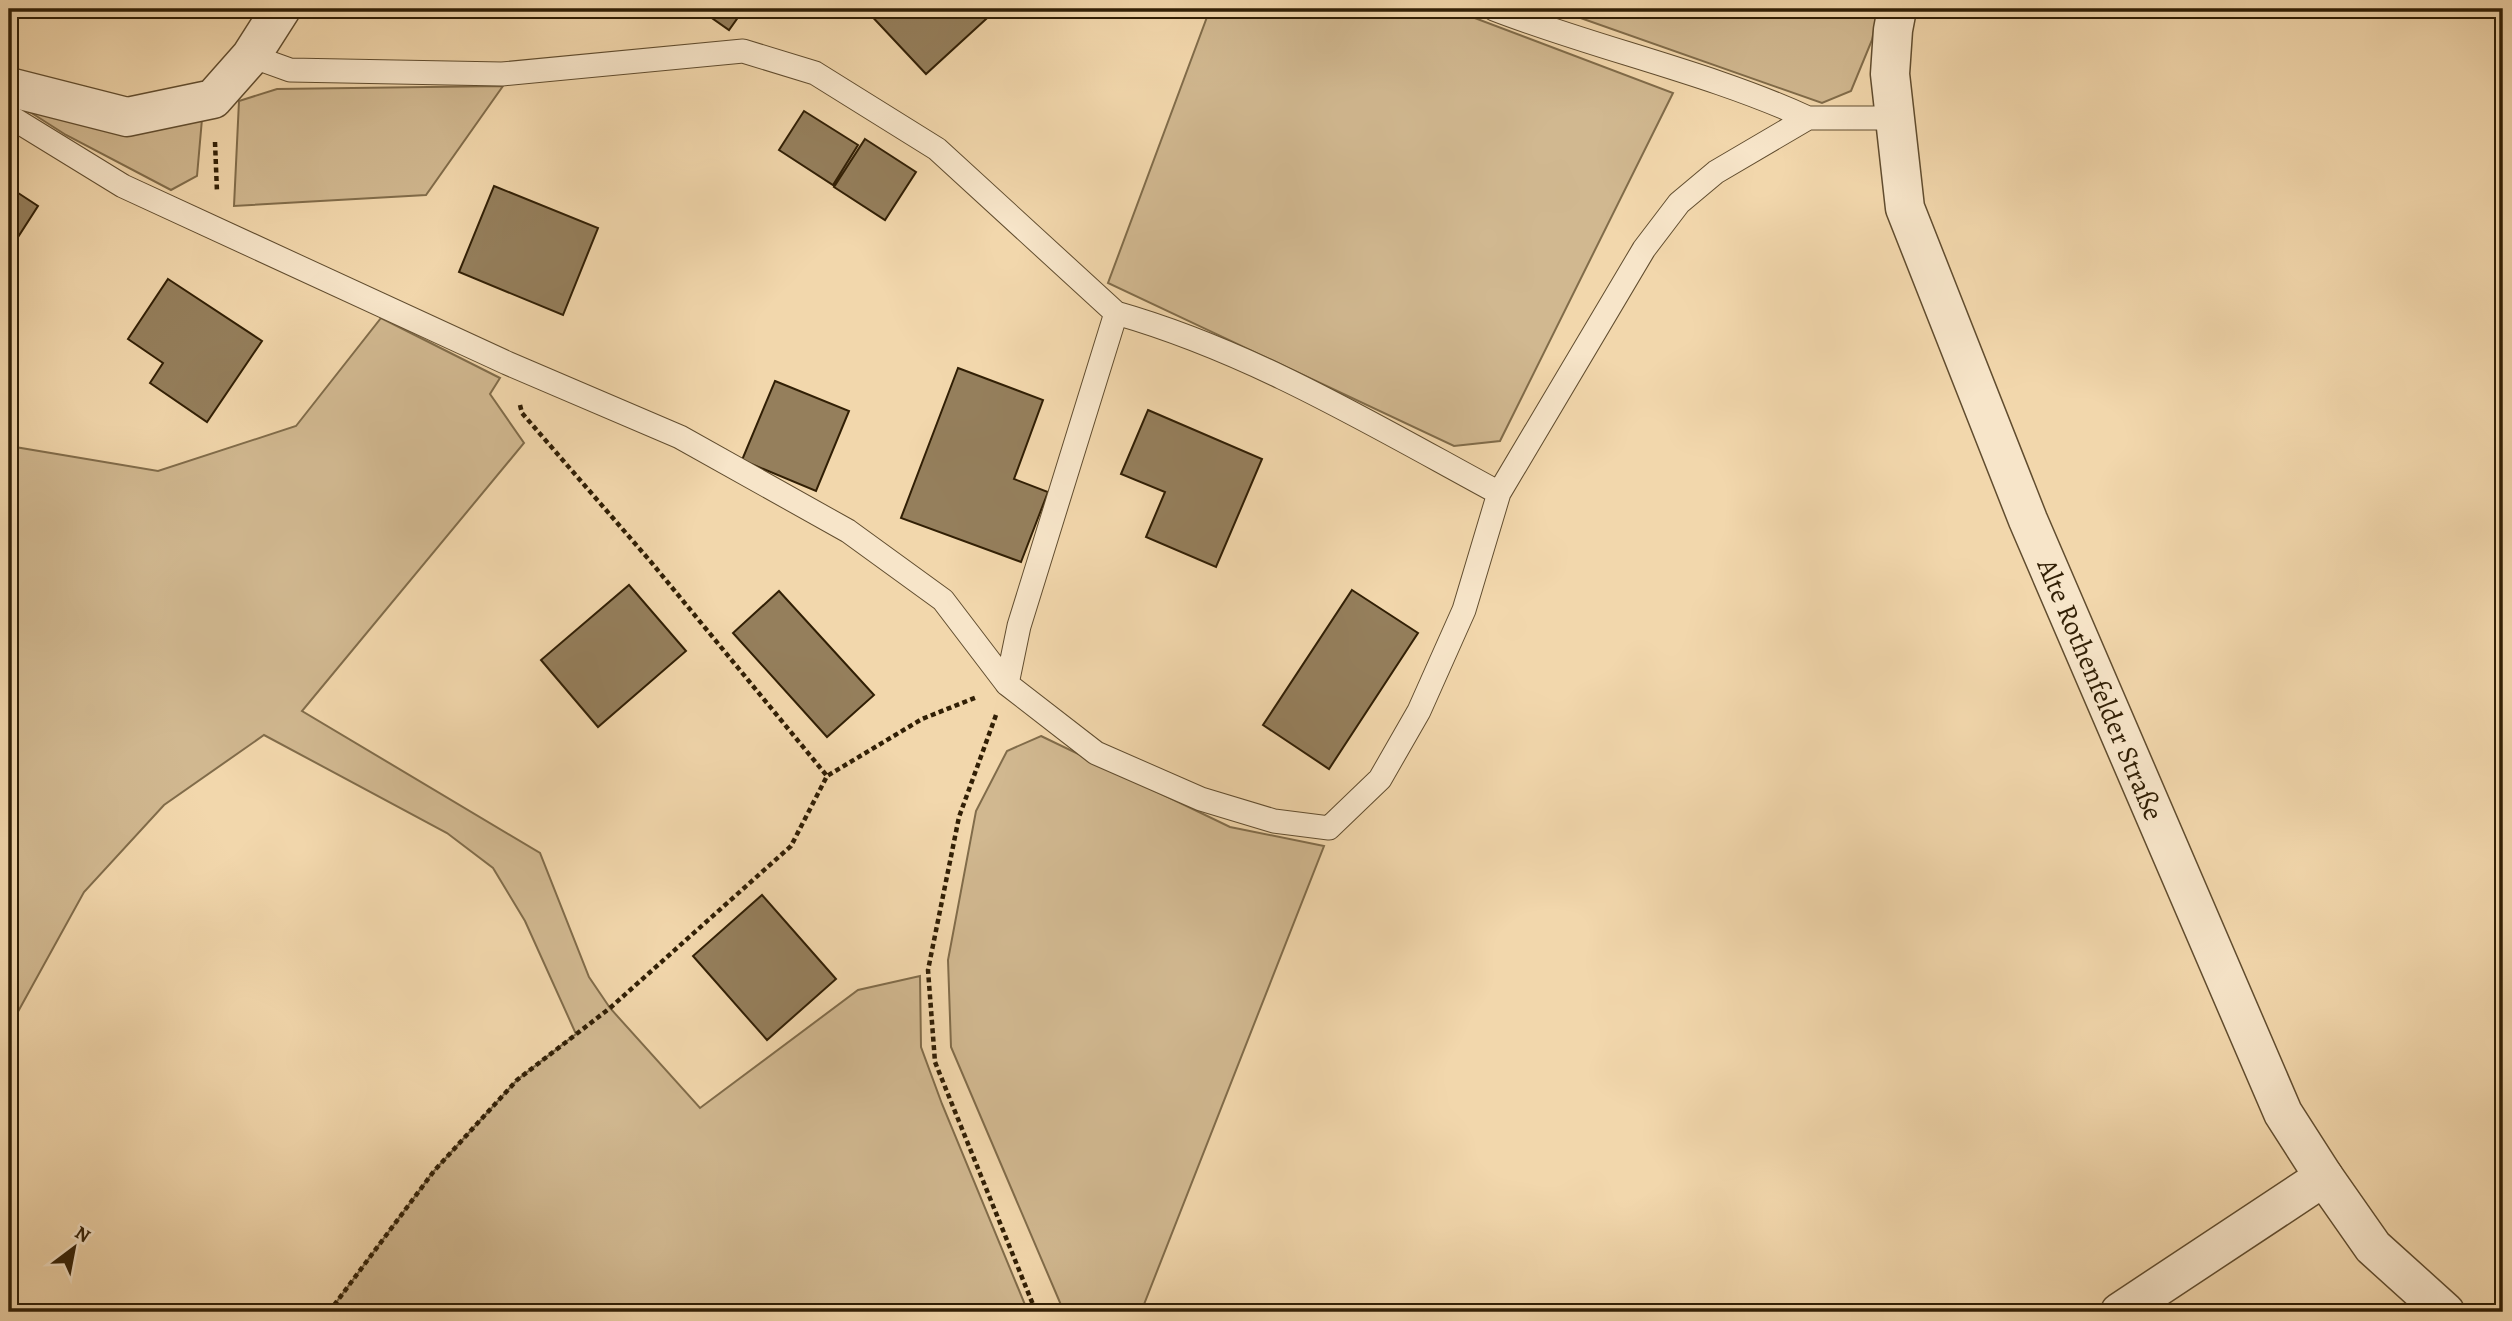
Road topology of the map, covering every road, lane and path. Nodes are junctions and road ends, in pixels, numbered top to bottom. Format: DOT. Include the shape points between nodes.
graph roads {
  1 [pos="281,9"];
  2 [pos="1494,9"];
  3 [pos="1897,9"];
  4 [pos="251,56"];
  5 [pos="9,87"];
  6 [pos="213,99"];
  7 [pos="9,116"];
  8 [pos="1808,118"];
  9 [pos="1894,118"];
  10 [pos="219,230"];
  11 [pos="1116,313"];
  12 [pos="508,363"];
  13 [pos="1499,493"];
  14 [pos="1007,684"];
  15 [pos="827,776"];
  16 [pos="2323,1177"];
  17 [pos="330,1312"];
  18 [pos="1036,1312"];
  19 [pos="2120,1312"];
  20 [pos="2445,1312"];
  1 -- 4 [label="street"];
  2 -- 8 [label="lane" via="1768,99"];
  3 -- 9 [label="street, Alte Rothenfelder Straße" via="1890,74"];
  4 -- 6 [label="street"];
  4 -- 11 [label="lane" via="290,69 502,74 743,51 815,74 937,149"];
  5 -- 6 [label="street" via="127,117"];
  6 -- 10 [label="path"];
  7 -- 10 [label="lane" via="123,186"];
  8 -- 9 [label="lane"];
  8 -- 13 [label="lane" via="1716,172 1679,203 1644,249"];
  9 -- 16 [label="street, Alte Rothenfelder Straße" via="1905,208 2028,520 2283,1113"];
  10 -- 12 [label="lane"];
  11 -- 13 [label="lane" via="1165,327 1287,379"];
  11 -- 14 [label="lane" via="1019,626"];
  12 -- 14 [label="lane" via="680,437 848,531 943,600"];
  12 -- 15 [label="path" via="522,413"];
  13 -- 14 [label="lane" via="1464,610 1419,711 1380,779 1329,828 1274,821 1201,799 1096,753"];
  14 -- 15 [label="path" via="922,719"];
  14 -- 18 [label="path" via="959,817 929,970 935,1062"];
  15 -- 17 [label="path" via="791,846 610,1008 517,1080 434,1171"];
  16 -- 19 [label="street"];
  16 -- 20 [label="street, Alte Rothenfelder Straße" via="2373,1247"];
}
